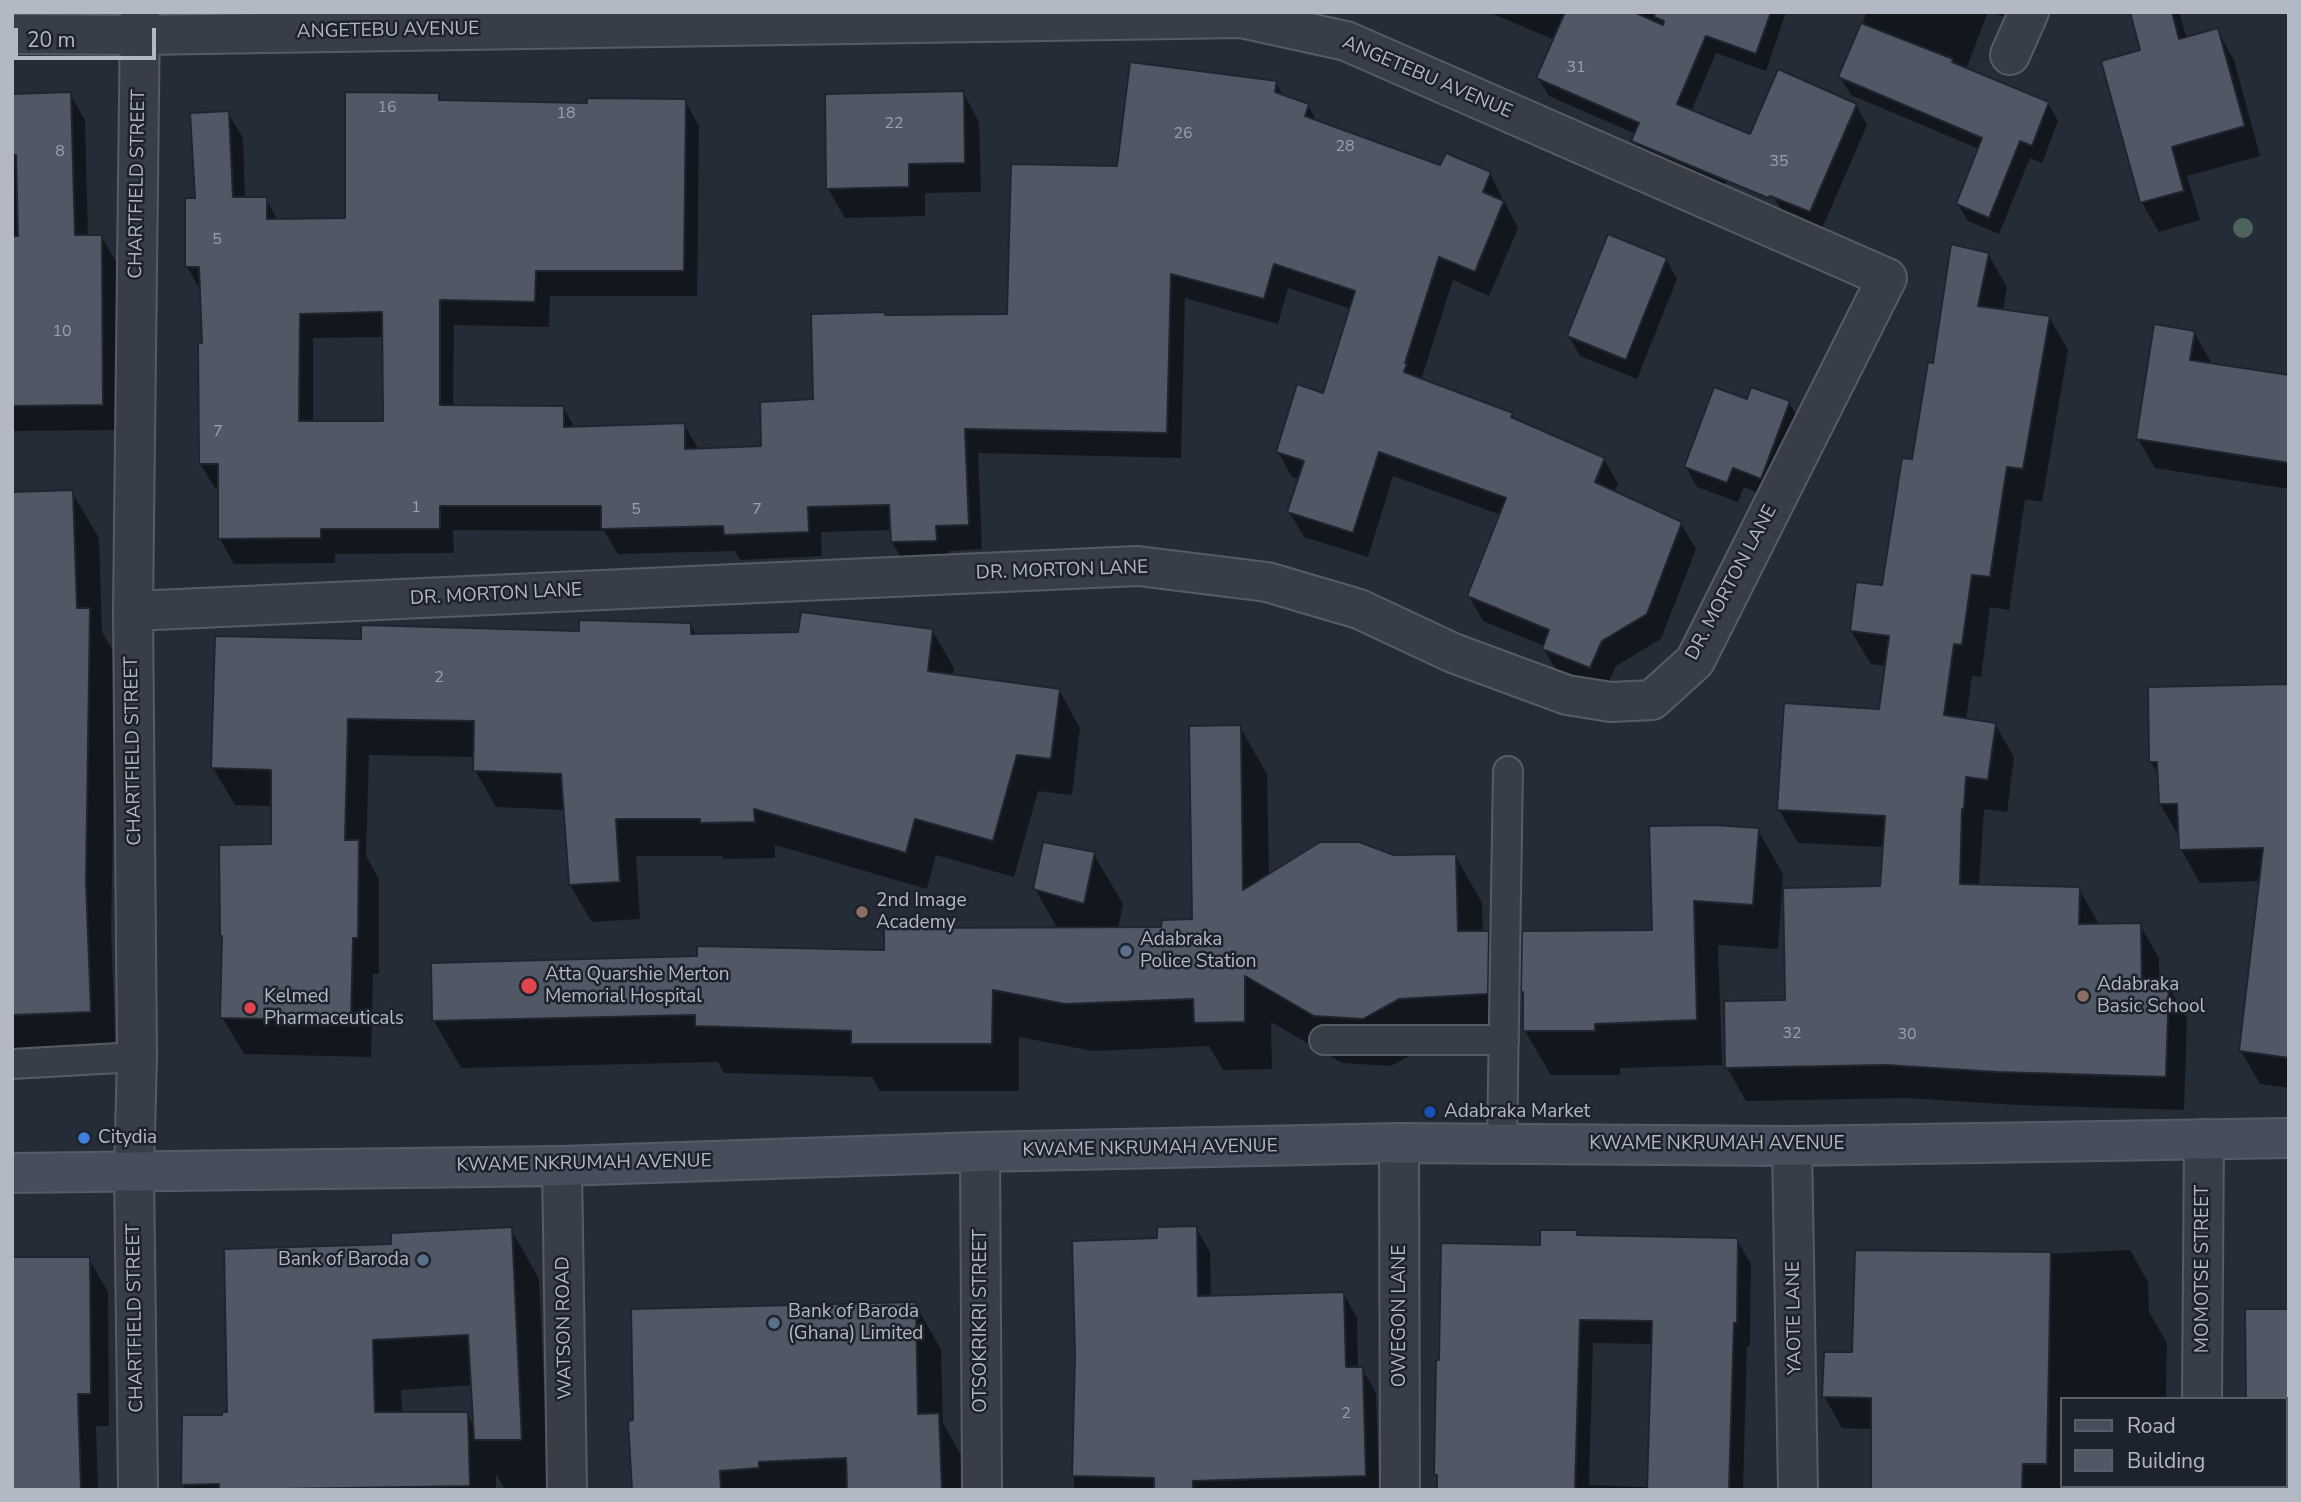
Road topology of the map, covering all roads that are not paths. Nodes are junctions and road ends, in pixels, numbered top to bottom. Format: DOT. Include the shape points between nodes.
graph roads {
  1 [pos="2029,12"];
  2 [pos="140,24"];
  3 [pos="12,34"];
  4 [pos="2010,55"];
  5 [pos="1887,278"];
  6 [pos="133,611"];
  7 [pos="1508,771"];
  8 [pos="1324,1040"];
  9 [pos="1504,1040"];
  10 [pos="138,1056"];
  11 [pos="12,1064"];
  12 [pos="2289,1138"];
  13 [pos="2204,1139"];
  14 [pos="1399,1143"];
  15 [pos="1502,1144"];
  16 [pos="1792,1146"];
  17 [pos="980,1152"];
  18 [pos="562,1166"];
  19 [pos="134,1171"];
  20 [pos="12,1174"];
  21 [pos="2202,1397"];
  22 [pos="138,1490"];
  23 [pos="567,1490"];
  24 [pos="982,1490"];
  25 [pos="1400,1490"];
  26 [pos="1798,1490"];
  1 -- 4 [label="street"];
  2 -- 3 [label="street, ANGETEBU AVENUE"];
  2 -- 5 [label="street, ANGETEBU AVENUE" via="1241,18 1346,41"];
  2 -- 6 [label="street, CHARTFIELD STREET"];
  5 -- 6 [label="street, DR. MORTON LANE" via="1695,661 1652,700 1611,702 1567,695 1453,653 1359,609 1267,582 1138,566"];
  6 -- 10 [label="street, CHARTFIELD STREET"];
  7 -- 9 [label="lane"];
  8 -- 9 [label="lane"];
  9 -- 15 [label="lane"];
  10 -- 11 [label="lane"];
  10 -- 19 [label="street, CHARTFIELD STREET"];
  12 -- 13 [label="main road, KWAME NKRUMAH AVENUE"];
  13 -- 16 [label="main road, KWAME NKRUMAH AVENUE"];
  13 -- 21 [label="street, MOMOTSE STREET"];
  14 -- 15 [label="main road, KWAME NKRUMAH AVENUE"];
  14 -- 17 [label="main road, KWAME NKRUMAH AVENUE"];
  14 -- 25 [label="street, OWEGON LANE"];
  15 -- 16 [label="main road, KWAME NKRUMAH AVENUE"];
  16 -- 26 [label="street, YAOTE LANE"];
  17 -- 18 [label="main road, KWAME NKRUMAH AVENUE"];
  17 -- 24 [label="street, OTSOKRIKRI STREET"];
  18 -- 19 [label="main road, KWAME NKRUMAH AVENUE"];
  18 -- 23 [label="street, WATSON ROAD"];
  19 -- 20 [label="main road, KWAME NKRUMAH AVENUE"];
  19 -- 22 [label="street, CHARTFIELD STREET"];
}
